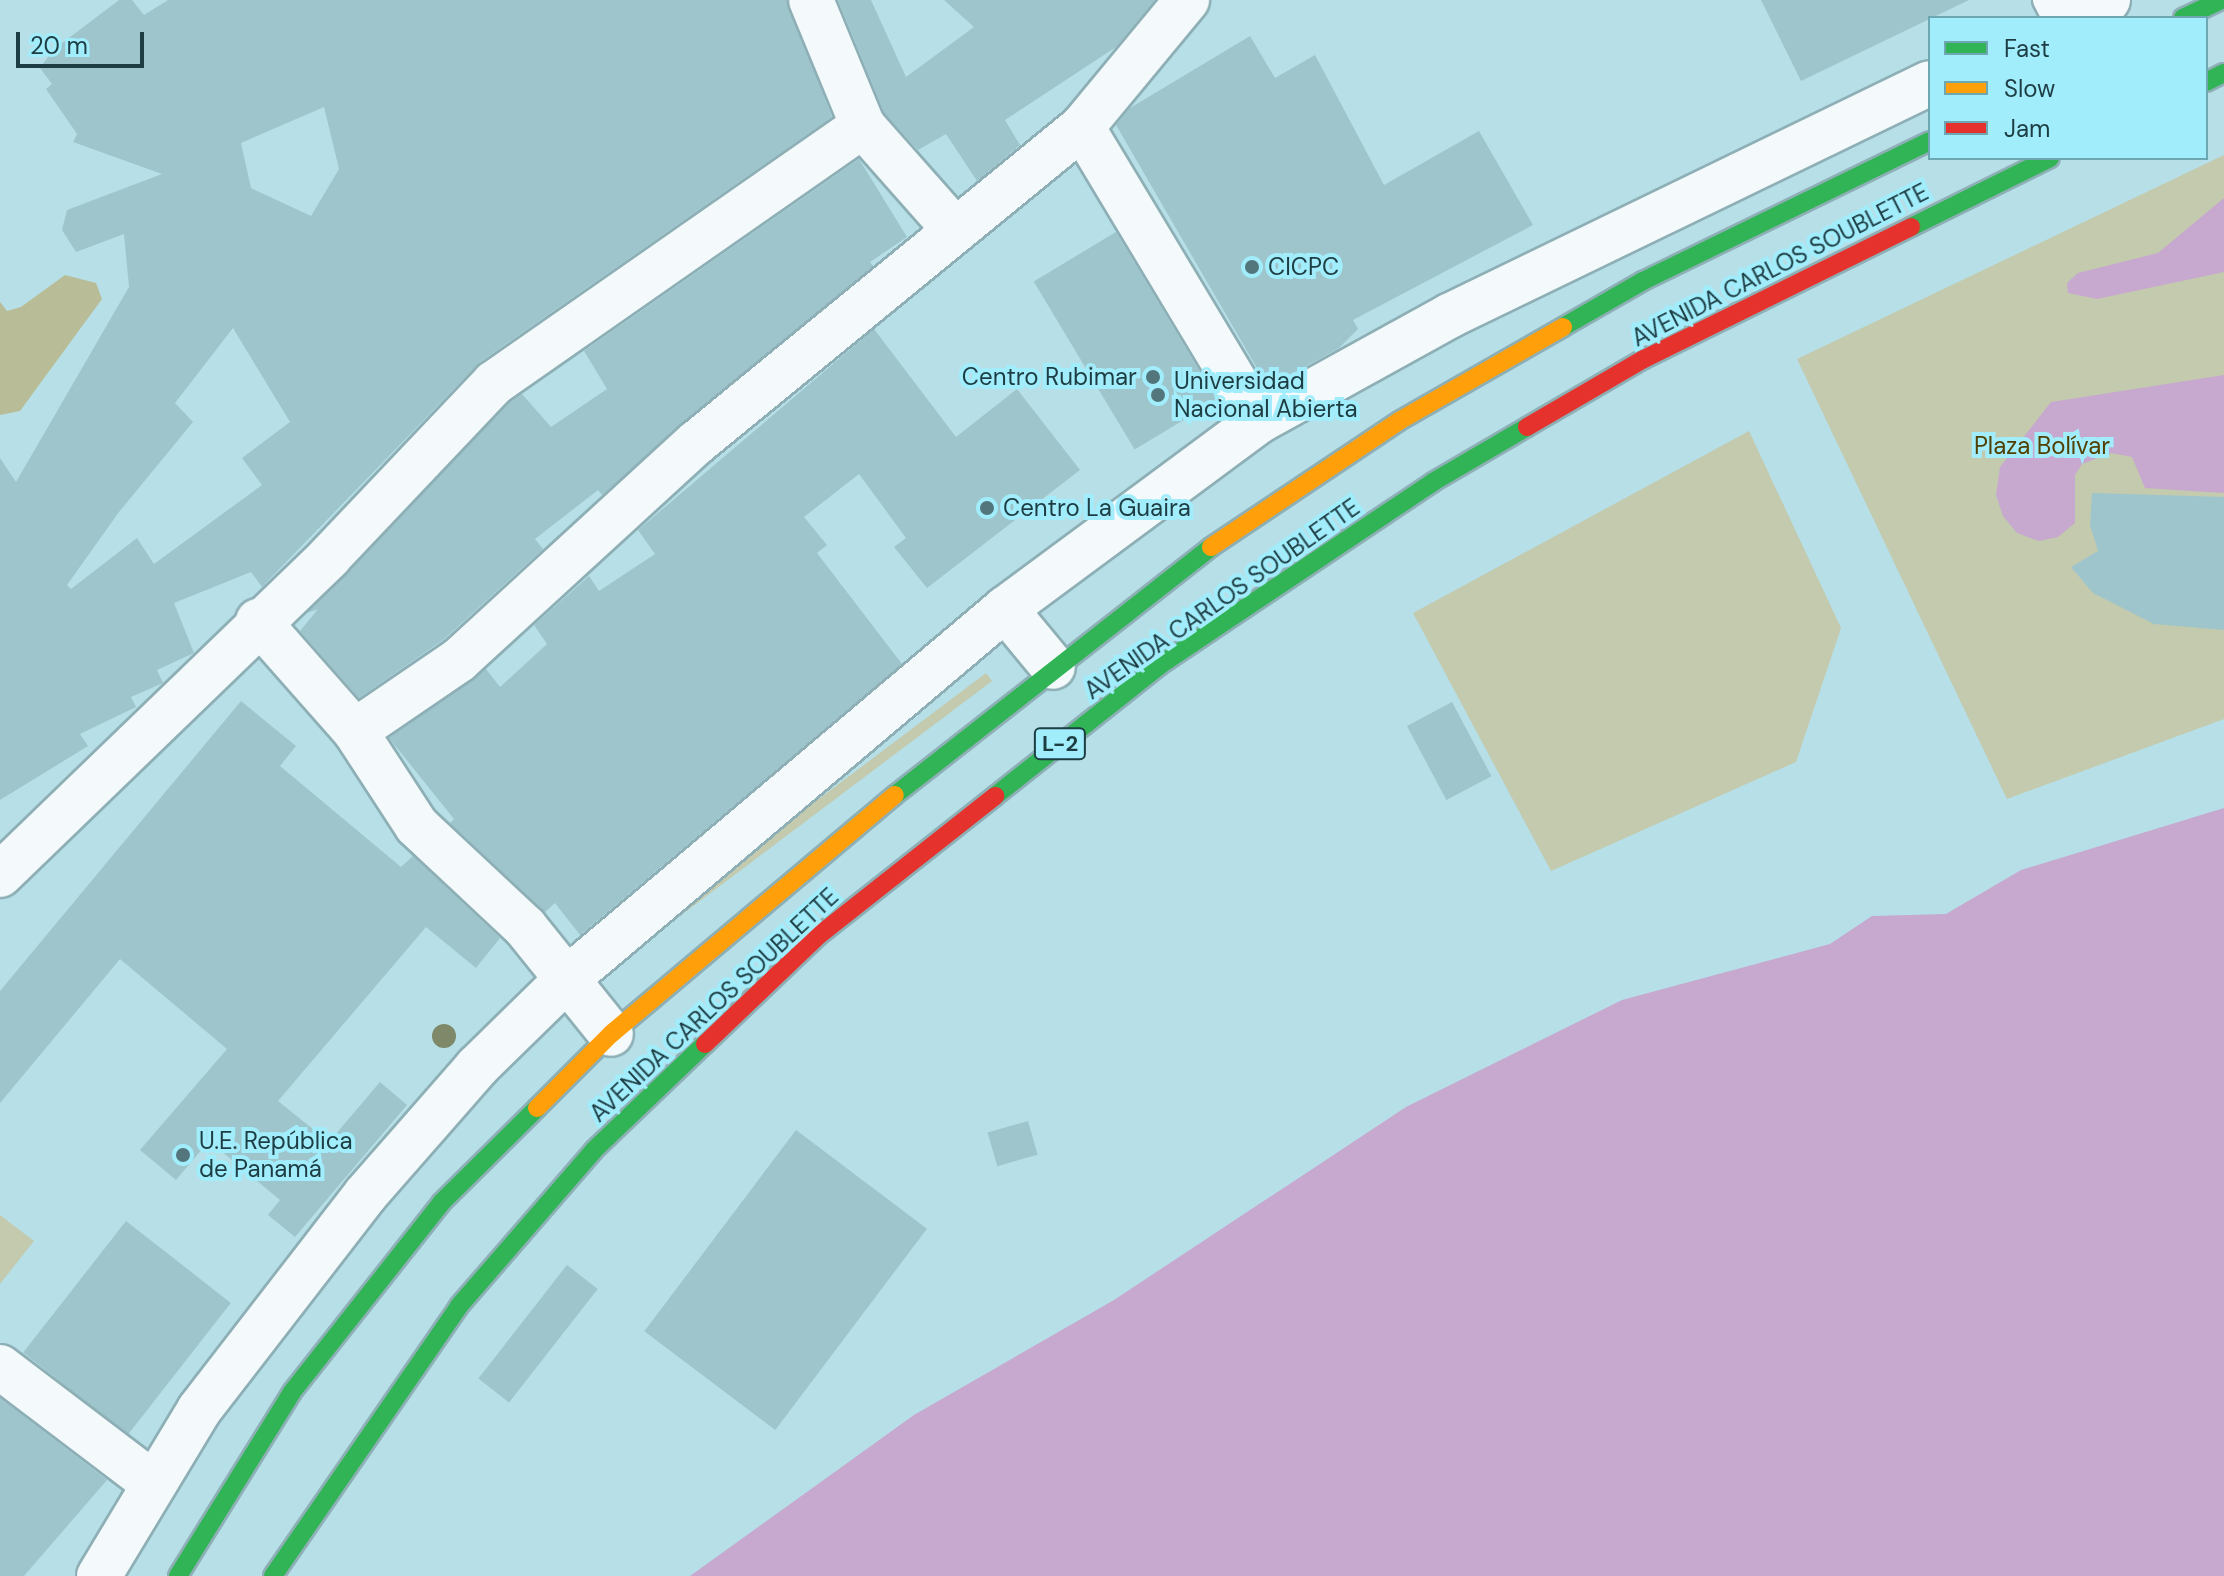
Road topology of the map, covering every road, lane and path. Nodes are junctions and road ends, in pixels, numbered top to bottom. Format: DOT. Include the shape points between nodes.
graph roads {
  1 [pos="811,0"];
  2 [pos="1187,0"];
  3 [pos="2108,0"];
  4 [pos="2221,0"];
  5 [pos="2073,16"];
  6 [pos="2187,16"];
  7 [pos="1928,84"];
  8 [pos="863,126"];
  9 [pos="1082,127"];
  10 [pos="1928,142"];
  11 [pos="2046,160"];
  12 [pos="1756,164"];
  13 [pos="1785,211"];
  14 [pos="955,230"];
  15 [pos="1259,421"];
  16 [pos="1005,609"];
  17 [pos="258,621"];
  18 [pos="1053,667"];
  19 [pos="355,731"];
  20 [pos="0,875"];
  21 [pos="567,979"];
  22 [pos="611,1034"];
  23 [pos="0,1367"];
  24 [pos="154,1484"];
  25 [pos="99,1576"];
  26 [pos="178,1576"];
  27 [pos="273,1576"];
  1 -- 8 [label="street"];
  2 -- 9 [label="street"];
  3 -- 5 [label="street"];
  4 -- 6 [label="main road"];
  7 -- 12 [label="street"];
  8 -- 14 [label="street"];
  8 -- 17 [label="street" via="494,383 329,557"];
  9 -- 14 [label="street"];
  9 -- 15 [label="street"];
  10 -- 13 [label="main road, AVENIDA CARLOS SOUBLETTE / L-2"];
  11 -- 27 [label="main road, AVENIDA CARLOS SOUBLETTE / L-2" via="1644,359 1433,482 1160,665 831,926 594,1150 459,1306"];
  12 -- 13 [label="street"];
  12 -- 15 [label="street" via="1449,316"];
  13 -- 18 [label="main road, AVENIDA CARLOS SOUBLETTE / L-2" via="1617,295 1399,421 1234,529"];
  14 -- 19 [label="street" via="696,443 459,660"];
  15 -- 16 [label="street"];
  16 -- 18 [label="street"];
  16 -- 21 [label="street"];
  17 -- 19 [label="street"];
  17 -- 20 [label="street"];
  18 -- 22 [label="main road, AVENIDA CARLOS SOUBLETTE / L-2"];
  19 -- 21 [label="street" via="417,826 525,927"];
  21 -- 22 [label="street"];
  21 -- 24 [label="street" via="477,1067 366,1194 199,1410"];
  22 -- 26 [label="main road, AVENIDA CARLOS SOUBLETTE / L-2" via="441,1203 292,1392"];
  23 -- 24 [label="street"];
  24 -- 25 [label="street"];
}
